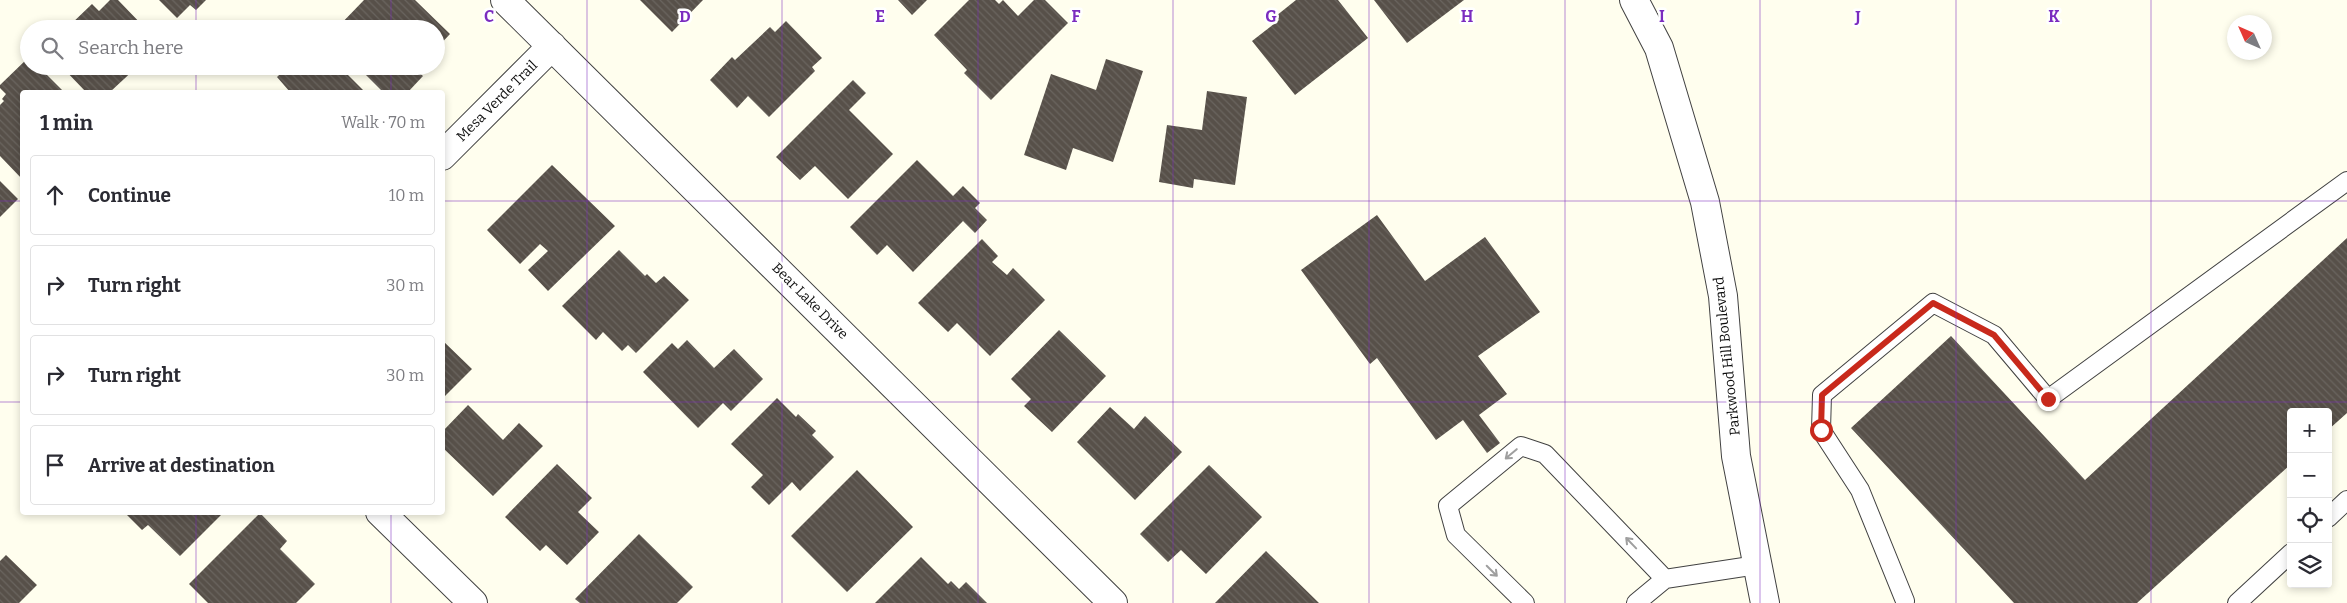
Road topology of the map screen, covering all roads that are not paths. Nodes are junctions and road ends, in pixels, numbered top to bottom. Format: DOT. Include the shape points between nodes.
graph roads {
  1 [pos="505,0"];
  2 [pos="1634,0"];
  3 [pos="552,46"];
  4 [pos="445,153"];
  5 [pos="2347,181"];
  6 [pos="2347,500"];
  7 [pos="2332,514"];
  8 [pos="383,515"];
  9 [pos="2287,557"];
  10 [pos="1757,565"];
  11 [pos="1665,579"];
  12 [pos="1904,602"];
  13 [pos="473,603"];
  14 [pos="1113,603"];
  15 [pos="1524,603"];
  16 [pos="1636,603"];
  17 [pos="1764,603"];
  18 [pos="2237,603"];
  1 -- 3 [label="street, Bear Lake Drive"];
  2 -- 10 [label="street, Parkwood Hill Boulevard" via="1659,48 1705,202 1723,296 1736,456"];
  3 -- 4 [label="street, Mesa Verde Trail"];
  3 -- 14 [label="street, Bear Lake Drive"];
  5 -- 12 [label="lane" via="2048,399 1994,335 1933,303 1822,395 1821,430 1860,490"];
  6 -- 7 [label="lane"];
  8 -- 13 [label="street"];
  9 -- 18 [label="lane"];
  10 -- 11 [label="lane"];
  10 -- 17 [label="street, Parkwood Hill Boulevard"];
  11 -- 15 [label="lane, one-way" via="1545,454 1521,446 1448,506 1456,535"];
  11 -- 16 [label="lane"];
}
